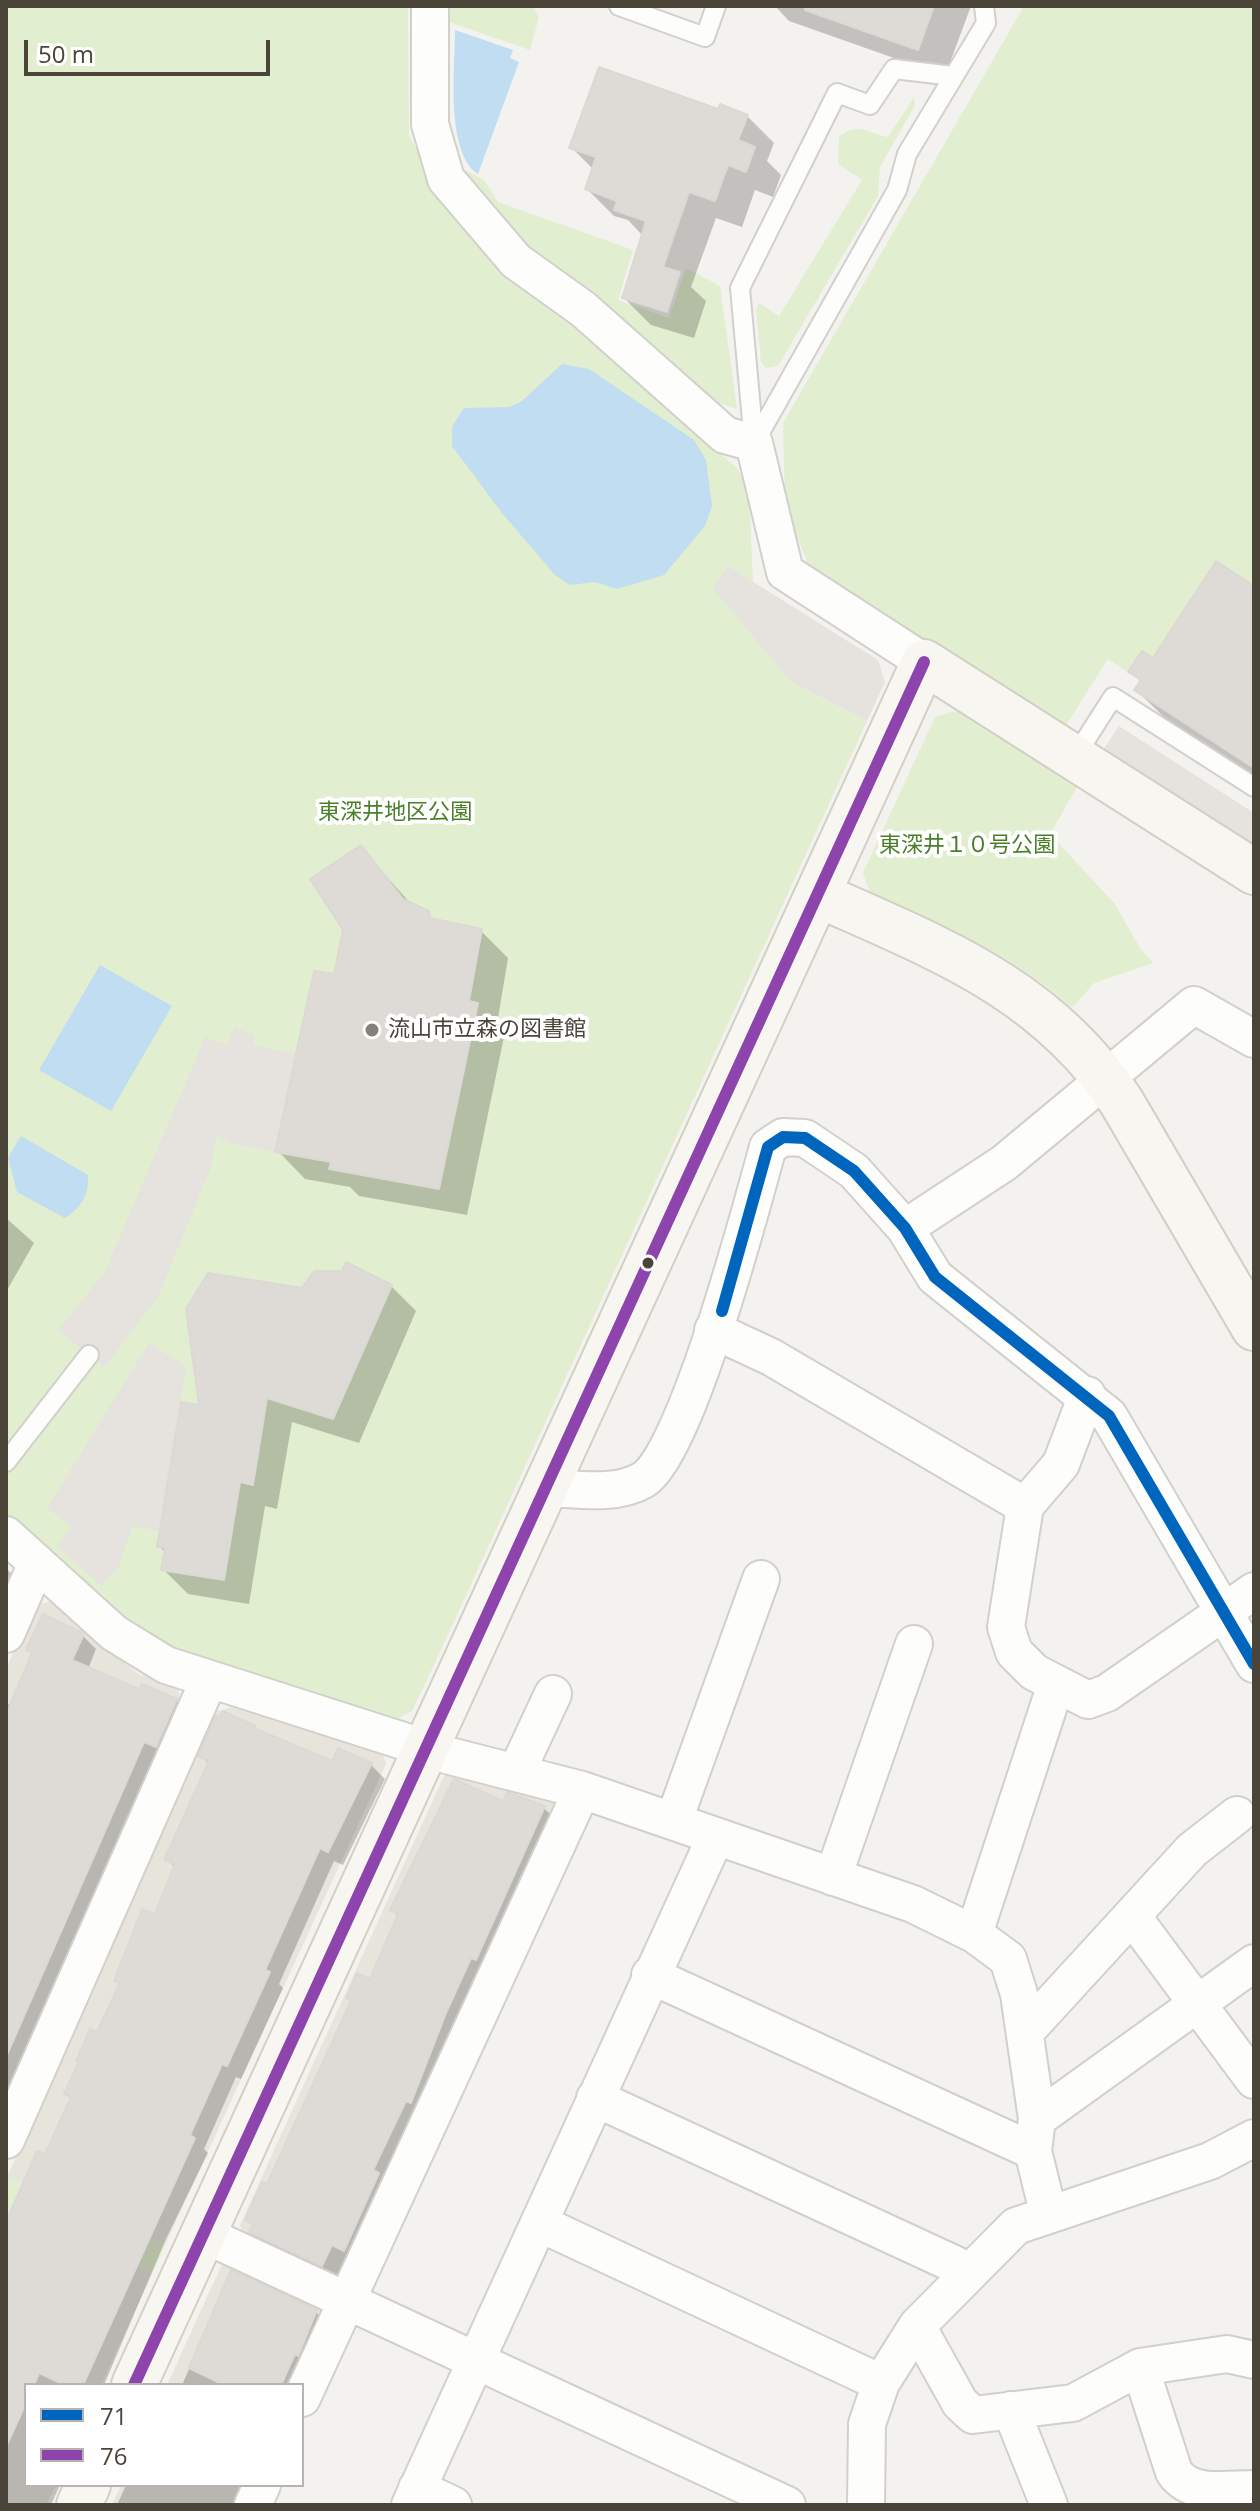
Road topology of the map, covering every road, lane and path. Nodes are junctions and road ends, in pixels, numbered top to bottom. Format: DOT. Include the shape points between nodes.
graph roads {
  1 [pos="430,6"];
  2 [pos="619,6"];
  3 [pos="716,6"];
  4 [pos="984,6"];
  5 [pos="953,76"];
  6 [pos="754,443"];
  7 [pos="924,662"];
  8 [pos="1074,758"];
  9 [pos="1254,787"];
  10 [pos="1254,872"];
  11 [pos="819,895"];
  12 [pos="1254,1039"];
  13 [pos="1105,1077"];
  14 [pos="905,1228"];
  15 [pos="1254,1328"];
  16 [pos="713,1330"];
  17 [pos="89,1355"];
  18 [pos="1087,1395"];
  19 [pos="6,1462"];
  20 [pos="547,1488"];
  21 [pos="1025,1506"];
  22 [pos="6,1535"];
  23 [pos="37,1563"];
  24 [pos="761,1579"];
  25 [pos="1254,1591"];
  26 [pos="1221,1610"];
  27 [pos="6,1634"];
  28 [pos="914,1644"];
  29 [pos="1254,1664"];
  30 [pos="208,1682"];
  31 [pos="1056,1684"];
  32 [pos="553,1694"];
  33 [pos="428,1747"];
  34 [pos="516,1773"];
  35 [pos="582,1790"];
  36 [pos="1237,1815"];
  37 [pos="674,1820"];
  38 [pos="716,1836"];
  39 [pos="833,1877"];
  40 [pos="1132,1916"];
  41 [pos="974,1934"];
  42 [pos="1254,1963"];
  43 [pos="650,1975"];
  44 [pos="1197,2003"];
  45 [pos="1026,2031"];
  46 [pos="1254,2080"];
  47 [pos="595,2098"];
  48 [pos="1035,2135"];
  49 [pos="1254,2138"];
  50 [pos="6,2140"];
  51 [pos="1048,2212"];
  52 [pos="539,2223"];
  53 [pos="203,2234"];
  54 [pos="969,2271"];
  55 [pos="347,2301"];
  56 [pos="917,2326"];
  57 [pos="476,2359"];
  58 [pos="1254,2360"];
  59 [pos="1140,2367"];
  60 [pos="135,2383"];
  61 [pos="881,2383"];
  62 [pos="304,2394"];
  63 [pos="1011,2410"];
  64 [pos="1254,2489"];
  65 [pos="413,2497"];
  66 [pos="453,2505"];
  67 [pos="787,2505"];
  68 [pos="866,2505"];
  69 [pos="1049,2505"];
  1 -- 6 [label="street" via="430,124 446,179 516,261 583,309 725,435"];
  2 -- 3 [label="lane" via="705,37"];
  4 -- 5 [label="lane" via="986,23"];
  5 -- 6 [label="lane" via="907,154 897,190"];
  5 -- 6 [label="lane" via="894,69 870,105 837,93 740,288"];
  6 -- 7 [label="street" via="785,572"];
  7 -- 8 [label="street"];
  7 -- 11 [label="street"];
  8 -- 9 [label="lane" via="1113,697"];
  8 -- 10 [label="street"];
  11 -- 13 [label="street" via="940,950 1019,994 1057,1025"];
  11 -- 20 [label="street"];
  12 -- 13 [label="street" via="1194,1005"];
  13 -- 14 [label="street" via="1004,1163"];
  13 -- 15 [label="street"];
  14 -- 16 [label="street" via="854,1171 805,1138 783,1137 768,1147"];
  14 -- 18 [label="street" via="935,1277"];
  16 -- 20 [label="street" via="666,1456 644,1480 615,1489"];
  16 -- 21 [label="street" via="771,1357"];
  17 -- 19 [label="lane"];
  18 -- 21 [label="street" via="1061,1464"];
  18 -- 26 [label="street" via="1109,1416"];
  20 -- 33 [label="street"];
  21 -- 31 [label="street" via="1006,1627 1014,1652"];
  22 -- 23 [label="street"];
  23 -- 27 [label="street"];
  23 -- 30 [label="street" via="114,1633 166,1665"];
  24 -- 37 [label="street"];
  25 -- 26 [label="street"];
  26 -- 29 [label="street"];
  26 -- 31 [label="street" via="1107,1693 1088,1700"];
  28 -- 39 [label="street"];
  30 -- 33 [label="street"];
  30 -- 50 [label="street"];
  31 -- 41 [label="street"];
  32 -- 34 [label="street"];
  33 -- 34 [label="street"];
  33 -- 53 [label="street"];
  34 -- 35 [label="street"];
  35 -- 37 [label="street"];
  35 -- 55 [label="street"];
  36 -- 40 [label="street" via="1192,1850"];
  37 -- 38 [label="street"];
  38 -- 39 [label="street"];
  38 -- 43 [label="street"];
  39 -- 41 [label="street" via="913,1904"];
  40 -- 44 [label="street"];
  40 -- 45 [label="street"];
  41 -- 45 [label="street" via="1008,1959"];
  42 -- 44 [label="street"];
  43 -- 47 [label="street"];
  43 -- 48 [label="street"];
  44 -- 46 [label="street"];
  44 -- 48 [label="street"];
  45 -- 48 [label="street"];
  47 -- 52 [label="street"];
  47 -- 54 [label="street"];
  48 -- 51 [label="street"];
  49 -- 51 [label="street" via="1210,2161"];
  51 -- 54 [label="street" via="1016,2226"];
  52 -- 57 [label="street"];
  52 -- 61 [label="street"];
  53 -- 55 [label="street"];
  53 -- 60 [label="street"];
  54 -- 56 [label="street"];
  55 -- 57 [label="street"];
  55 -- 62 [label="street"];
  56 -- 61 [label="street"];
  56 -- 63 [label="street" via="960,2403 973,2415"];
  57 -- 65 [label="street"];
  57 -- 67 [label="street"];
  58 -- 59 [label="street" via="1227,2354"];
  59 -- 63 [label="street" via="1073,2403"];
  59 -- 64 [label="street" via="1180,2481 1191,2488"];
  61 -- 68 [label="street" via="867,2424"];
  63 -- 69 [label="street"];
  65 -- 66 [label="street"];
}
